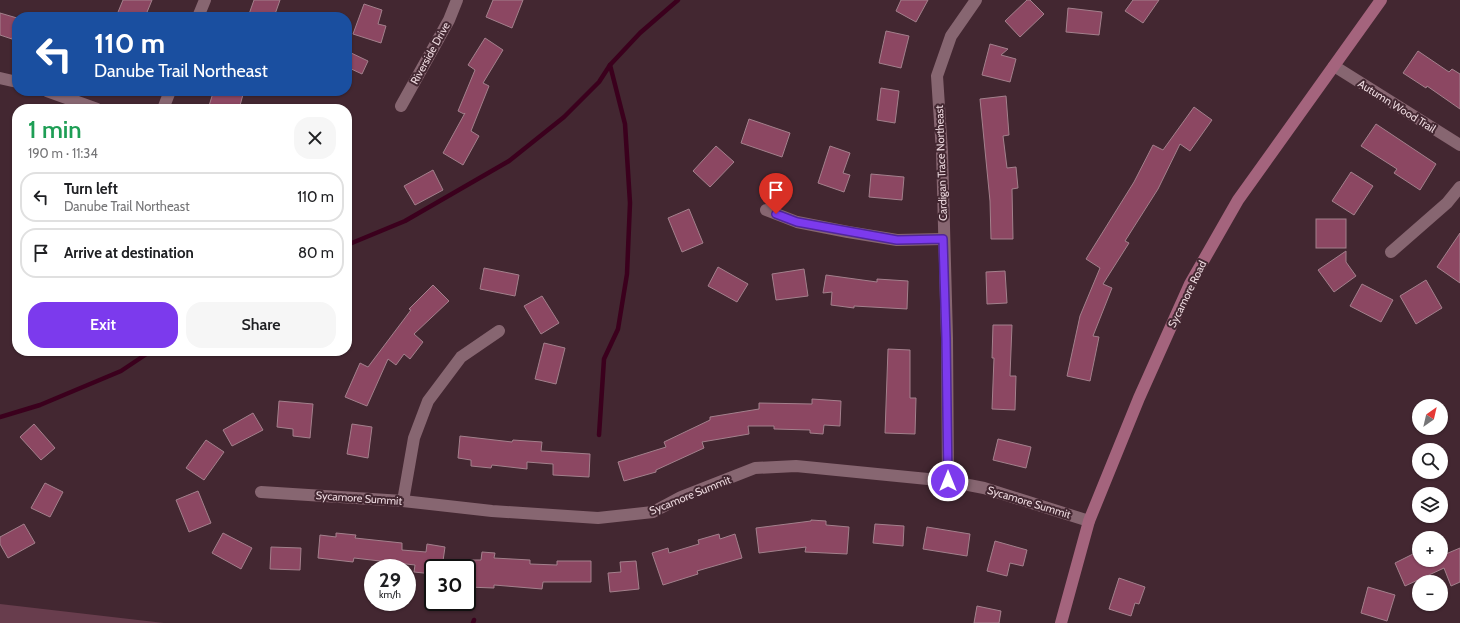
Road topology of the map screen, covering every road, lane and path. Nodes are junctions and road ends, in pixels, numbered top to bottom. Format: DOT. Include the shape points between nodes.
graph roads {
  1 [pos="205,0"];
  2 [pos="457,0"];
  3 [pos="976,0"];
  4 [pos="1381,0"];
  5 [pos="200,12"];
  6 [pos="1334,66"];
  7 [pos="0,78"];
  8 [pos="12,81"];
  9 [pos="61,96"];
  10 [pos="83,104"];
  11 [pos="401,106"];
  12 [pos="1460,145"];
  13 [pos="1460,187"];
  14 [pos="766,210"];
  15 [pos="943,239"];
  16 [pos="1391,252"];
  17 [pos="499,331"];
  18 [pos="948,481"];
  19 [pos="261,492"];
  20 [pos="403,501"];
  21 [pos="1089,521"];
  22 [pos="1061,623"];
  1 -- 5 [label="street"];
  2 -- 11 [label="street, Riverside Drive" via="449,20"];
  3 -- 15 [label="street, Cardigan Trace Northeast" via="951,36 937,76 942,152"];
  4 -- 6 [label="street, Sycamore Road"];
  6 -- 12 [label="street, Autumn Wood Trail"];
  6 -- 21 [label="street, Sycamore Road" via="1238,200 1190,284 1139,398"];
  7 -- 8 [label="street"];
  9 -- 10 [label="street"];
  13 -- 16 [label="street" via="1447,204"];
  14 -- 15 [label="street" via="797,222 848,232 897,240"];
  15 -- 18 [label="street, Cardigan Trace Northeast"];
  17 -- 20 [label="street" via="461,357 428,401 414,438"];
  18 -- 20 [label="street, Sycamore Summit" via="796,466 755,468 681,497 653,512 598,518 492,511"];
  18 -- 21 [label="street, Sycamore Summit" via="984,488"];
  19 -- 20 [label="street, Sycamore Summit"];
  21 -- 22 [label="street, Sycamore Road"];
}
